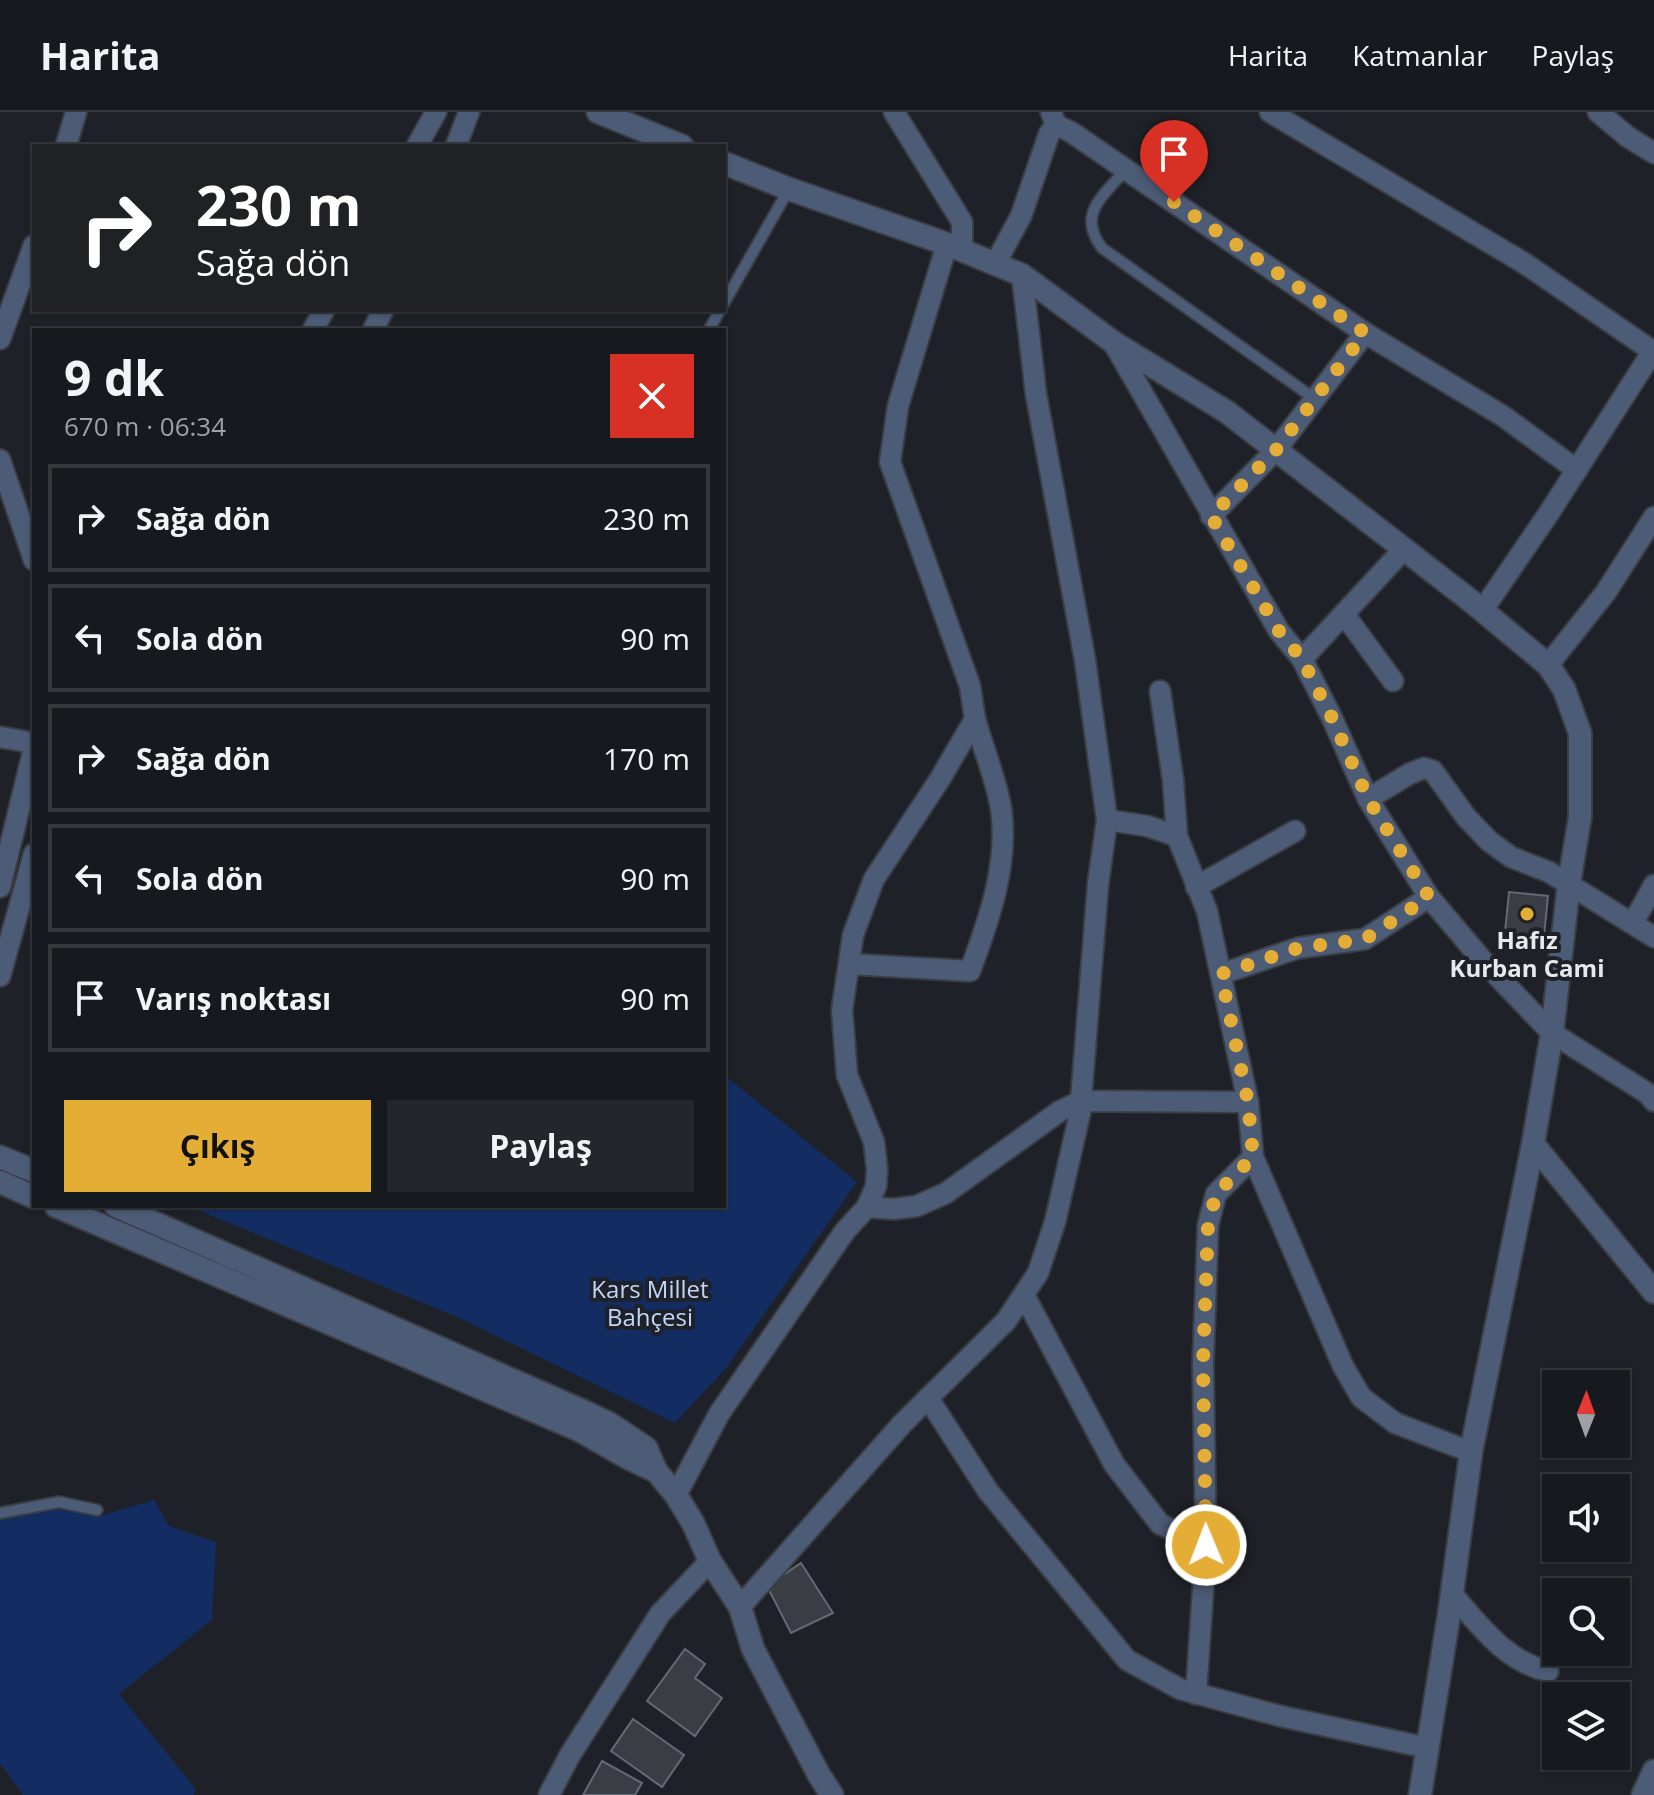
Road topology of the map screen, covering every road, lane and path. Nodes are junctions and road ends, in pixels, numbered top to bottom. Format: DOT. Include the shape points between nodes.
graph roads {
  1 [pos="76,112"];
  2 [pos="436,112"];
  3 [pos="469,112"];
  4 [pos="598,112"];
  5 [pos="894,112"];
  6 [pos="1270,112"];
  7 [pos="1598,112"];
  8 [pos="1054,119"];
  9 [pos="67,144"];
  10 [pos="418,144"];
  11 [pos="457,144"];
  12 [pos="677,144"];
  13 [pos="1654,153"];
  14 [pos="726,164"];
  15 [pos="1126,169"];
  16 [pos="789,189"];
  17 [pos="954,247"];
  18 [pos="32,251"];
  19 [pos="995,264"];
  20 [pos="1022,275"];
  21 [pos="726,299"];
  22 [pos="1365,333"];
  23 [pos="0,339"];
  24 [pos="1113,342"];
  25 [pos="1653,351"];
  26 [pos="1315,399"];
  27 [pos="1276,450"];
  28 [pos="0,460"];
  29 [pos="1577,470"];
  30 [pos="1211,516"];
  31 [pos="1654,517"];
  32 [pos="1404,549"];
  33 [pos="32,554"];
  34 [pos="1482,611"];
  35 [pos="1344,614"];
  36 [pos="1302,659"];
  37 [pos="1548,665"];
  38 [pos="1393,681"];
  39 [pos="1160,691"];
  40 [pos="975,719"];
  41 [pos="0,737"];
  42 [pos="32,745"];
  43 [pos="32,753"];
  44 [pos="1368,799"];
  45 [pos="1107,820"];
  46 [pos="1295,831"];
  47 [pos="1177,836"];
  48 [pos="32,863"];
  49 [pos="2,874"];
  50 [pos="29,876"];
  51 [pos="1569,883"];
  52 [pos="1654,885"];
  53 [pos="1196,887"];
  54 [pos="1429,897"];
  55 [pos="1633,923"];
  56 [pos="1654,937"];
  57 [pos="849,964"];
  58 [pos="1221,974"];
  59 [pos="0,976"];
  60 [pos="1552,1033"];
  61 [pos="1081,1101"];
  62 [pos="1654,1101"];
  63 [pos="1248,1102"];
  64 [pos="1533,1144"];
  65 [pos="0,1157"];
  66 [pos="1253,1157"];
  67 [pos="32,1170"];
  68 [pos="0,1182"];
  69 [pos="32,1196"];
  70 [pos="867,1207"];
  71 [pos="61,1208"];
  72 [pos="121,1208"];
  73 [pos="1654,1292"];
  74 [pos="1024,1295"];
  75 [pos="928,1398"];
  76 [pos="1471,1452"];
  77 [pos="656,1471"];
  78 [pos="676,1495"];
  79 [pos="97,1510"];
  80 [pos="0,1513"];
  81 [pos="1206,1545"];
  82 [pos="710,1561"];
  83 [pos="1452,1594"];
  84 [pos="740,1607"];
  85 [pos="1548,1671"];
  86 [pos="1196,1694"];
  87 [pos="1428,1748"];
  88 [pos="1654,1771"];
  89 [pos="549,1795"];
  90 [pos="832,1795"];
  91 [pos="1420,1795"];
  92 [pos="1643,1795"];
  1 -- 9 [label="street"];
  2 -- 10 [label="street"];
  3 -- 11 [label="street"];
  4 -- 12 [label="street"];
  5 -- 17 [label="street" via="962,222"];
  6 -- 25 [label="street" via="1524,263"];
  7 -- 13 [label="street"];
  8 -- 15 [label="street"];
  8 -- 19 [label="street" via="1021,216"];
  14 -- 16 [label="street"];
  15 -- 22 [label="street"];
  15 -- 26 [label="lane" via="1092,211 1090,224 1102,248"];
  16 -- 17 [label="street"];
  16 -- 21 [label="lane"];
  17 -- 19 [label="street"];
  17 -- 40 [label="street" via="898,406 890,462 970,686"];
  18 -- 23 [label="street"];
  19 -- 20 [label="street"];
  20 -- 24 [label="street"];
  20 -- 45 [label="street" via="1036,394 1085,660"];
  22 -- 26 [label="street"];
  22 -- 29 [label="street" via="1503,416"];
  24 -- 27 [label="street" via="1227,412"];
  24 -- 30 [label="street"];
  25 -- 29 [label="street"];
  26 -- 27 [label="street"];
  27 -- 30 [label="street"];
  27 -- 32 [label="street"];
  28 -- 33 [label="street"];
  29 -- 34 [label="street"];
  30 -- 36 [label="street" via="1279,631"];
  31 -- 37 [label="street" via="1606,592"];
  32 -- 34 [label="street"];
  32 -- 35 [label="street"];
  34 -- 37 [label="street"];
  35 -- 36 [label="street"];
  35 -- 38 [label="street"];
  36 -- 44 [label="street"];
  37 -- 51 [label="street" via="1564,689 1580,733 1580,817"];
  39 -- 47 [label="street"];
  40 -- 57 [label="street" via="874,879 853,935"];
  40 -- 57 [label="street" via="1001,809 1001,860 990,916 970,971"];
  41 -- 42 [label="street"];
  43 -- 49 [label="street"];
  44 -- 51 [label="street" via="1409,774 1424,768 1433,771 1489,841"];
  44 -- 54 [label="street"];
  45 -- 47 [label="street"];
  45 -- 61 [label="street"];
  46 -- 53 [label="street"];
  47 -- 53 [label="street"];
  48 -- 50 [label="street"];
  49 -- 50 [label="lane"];
  50 -- 59 [label="street"];
  51 -- 55 [label="street"];
  51 -- 60 [label="street"];
  52 -- 55 [label="street"];
  53 -- 58 [label="street"];
  54 -- 58 [label="street" via="1365,939 1298,948"];
  54 -- 60 [label="street"];
  55 -- 56 [label="street"];
  57 -- 70 [label="street" via="842,1010 847,1075 874,1142 877,1169"];
  58 -- 63 [label="street"];
  60 -- 62 [label="street"];
  60 -- 64 [label="street"];
  61 -- 63 [label="street"];
  61 -- 70 [label="street" via="946,1193 917,1206"];
  61 -- 74 [label="street" via="1055,1222 1038,1273"];
  63 -- 66 [label="street"];
  64 -- 73 [label="street"];
  64 -- 76 [label="street"];
  65 -- 67 [label="street"];
  66 -- 76 [label="street" via="1361,1397 1395,1423"];
  66 -- 81 [label="street" via="1216,1194 1208,1225 1203,1364"];
  68 -- 69 [label="street"];
  70 -- 78 [label="street" via="719,1414"];
  71 -- 77 [label="street" via="579,1430"];
  72 -- 77 [label="street" via="610,1424 646,1448"];
  74 -- 75 [label="street" via="1006,1321"];
  74 -- 81 [label="street" via="1114,1464 1160,1524"];
  75 -- 84 [label="street"];
  75 -- 86 [label="street" via="988,1491 1127,1660"];
  76 -- 83 [label="street"];
  77 -- 78 [label="street"];
  78 -- 82 [label="street"];
  79 -- 80 [label="lane" via="59,1502"];
  81 -- 86 [label="street"];
  82 -- 84 [label="street"];
  82 -- 89 [label="street" via="660,1614"];
  83 -- 85 [label="street" via="1493,1640 1530,1667"];
  83 -- 87 [label="street"];
  84 -- 90 [label="street" via="753,1649"];
  86 -- 87 [label="street"];
  87 -- 91 [label="street"];
  88 -- 92 [label="street"];
}
